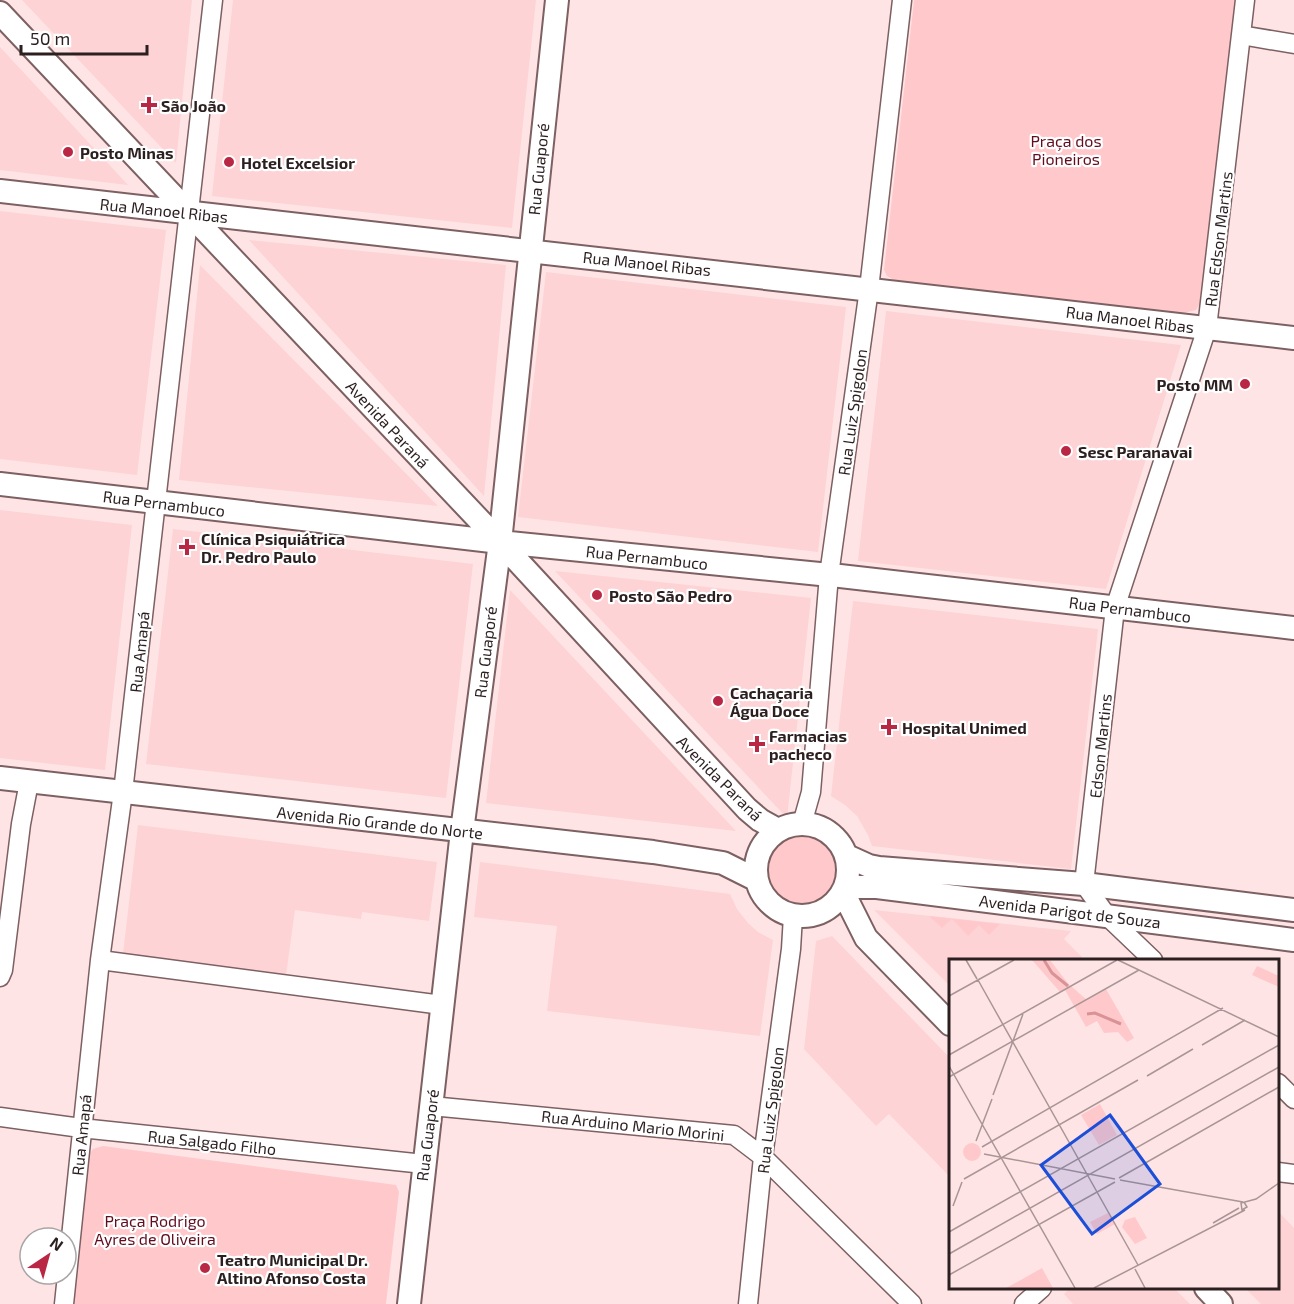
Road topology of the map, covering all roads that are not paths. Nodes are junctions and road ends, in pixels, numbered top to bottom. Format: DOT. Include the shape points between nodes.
graph roads {
  1 [pos="213,0"];
  2 [pos="557,0"];
  3 [pos="1245,0"];
  4 [pos="896,1"];
  5 [pos="0,13"];
  6 [pos="1241,35"];
  7 [pos="1294,44"];
  8 [pos="0,191"];
  9 [pos="189,213"];
  10 [pos="529,250"];
  11 [pos="868,289"];
  12 [pos="1207,328"];
  13 [pos="1294,338"];
  14 [pos="0,484"];
  15 [pos="155,502"];
  16 [pos="500,542"];
  17 [pos="829,575"];
  18 [pos="1115,608"];
  19 [pos="1294,628"];
  20 [pos="0,778"];
  21 [pos="29,782"];
  22 [pos="123,792"];
  23 [pos="802,824"];
  24 [pos="778,830"];
  25 [pos="462,831"];
  26 [pos="847,856"];
  27 [pos="757,880"];
  28 [pos="1084,884"];
  29 [pos="844,890"];
  30 [pos="1294,910"];
  31 [pos="804,916"];
  32 [pos="1107,916"];
  33 [pos="866,938"];
  34 [pos="1294,940"];
  35 [pos="1152,959"];
  36 [pos="100,960"];
  37 [pos="0,977"];
  38 [pos="442,1005"];
  39 [pos="949,1022"];
  40 [pos="1279,1084"];
  41 [pos="1294,1099"];
  42 [pos="431,1106"];
  43 [pos="0,1117"];
  44 [pos="81,1128"];
  45 [pos="763,1158"];
  46 [pos="424,1164"];
  47 [pos="1279,1172"];
  48 [pos="1294,1174"];
  49 [pos="1040,1289"];
  50 [pos="1208,1289"];
  51 [pos="64,1304"];
  52 [pos="409,1304"];
  53 [pos="748,1304"];
  54 [pos="912,1304"];
  55 [pos="1024,1304"];
  56 [pos="1221,1304"];
  1 -- 9 [label="street, Rua Amapá"];
  2 -- 10 [label="street, Rua Guaporé"];
  3 -- 6 [label="street, Rua Edson Martins"];
  4 -- 11 [label="street, Rua Luiz Spigolon"];
  5 -- 9 [label="street, Avenida Paraná"];
  6 -- 7 [label="street"];
  6 -- 12 [label="street, Rua Edson Martins"];
  8 -- 9 [label="street, Rua Manoel Ribas"];
  9 -- 10 [label="street, Rua Manoel Ribas"];
  9 -- 15 [label="street, Rua Amapá"];
  9 -- 16 [label="street, Avenida Paraná"];
  10 -- 11 [label="street, Rua Manoel Ribas"];
  10 -- 16 [label="street, Rua Guaporé"];
  11 -- 12 [label="street, Rua Manoel Ribas"];
  11 -- 17 [label="street, Rua Luiz Spigolon"];
  12 -- 13 [label="street, Rua Manoel Ribas"];
  12 -- 18 [label="street, Rua Edson Martins"];
  14 -- 15 [label="street, Rua Pernambuco"];
  15 -- 16 [label="street, Rua Pernambuco"];
  15 -- 22 [label="street, Rua Amapá"];
  16 -- 17 [label="street, Rua Pernambuco"];
  16 -- 24 [label="street, Avenida Paraná" via="747,809"];
  16 -- 25 [label="street, Rua Guaporé"];
  17 -- 18 [label="street, Rua Pernambuco"];
  17 -- 23 [label="street, Rua Luiz Spigolon" via="815,757"];
  18 -- 19 [label="street, Rua Pernambuco"];
  18 -- 28 [label="street, Edson Martins"];
  20 -- 21 [label="street, Avenida Rio Grande do Norte"];
  21 -- 22 [label="street, Avenida Rio Grande do Norte"];
  21 -- 37 [label="street"];
  22 -- 25 [label="street, Avenida Rio Grande do Norte"];
  22 -- 36 [label="street, Rua Amapá"];
  23 -- 24 [label="street"];
  23 -- 26 [label="street" via="817,826 833,836"];
  24 -- 27 [label="street" via="758,856"];
  25 -- 27 [label="street, Avenida Rio Grande do Norte" via="723,863"];
  25 -- 38 [label="street, Rua Guaporé"];
  26 -- 28 [label="street, Avenida Parigot de Souza" via="879,868"];
  26 -- 29 [label="street"];
  27 -- 31 [label="street" via="768,901 784,913"];
  28 -- 30 [label="street, Avenida Parigot de Souza"];
  28 -- 32 [label="street"];
  29 -- 31 [label="street" via="833,905"];
  29 -- 32 [label="street, Avenida Parigot de Souza" via="877,887"];
  29 -- 33 [label="street"];
  31 -- 33 [label="street" via="833,921"];
  31 -- 45 [label="street, Rua Luiz Spigolon" via="792,949"];
  32 -- 34 [label="street, Avenida Parigot de Souza"];
  32 -- 35 [label="street"];
  33 -- 39 [label="street"];
  36 -- 38 [label="street"];
  36 -- 44 [label="street, Rua Amapá"];
  38 -- 42 [label="street, Rua Guaporé"];
  40 -- 41 [label="street"];
  42 -- 45 [label="street, Rua Arduino Mario Morini" via="734,1135"];
  42 -- 46 [label="street, Rua Guaporé"];
  43 -- 44 [label="street, Rua Salgado Filho"];
  44 -- 46 [label="street, Rua Salgado Filho"];
  44 -- 51 [label="street, Rua Amapá"];
  45 -- 53 [label="street, Rua Luiz Spigolon"];
  45 -- 54 [label="street, Rua Arduino Mario Morini"];
  46 -- 52 [label="street, Rua Guaporé"];
  47 -- 48 [label="street"];
  49 -- 55 [label="street"];
  50 -- 56 [label="street"];
}
